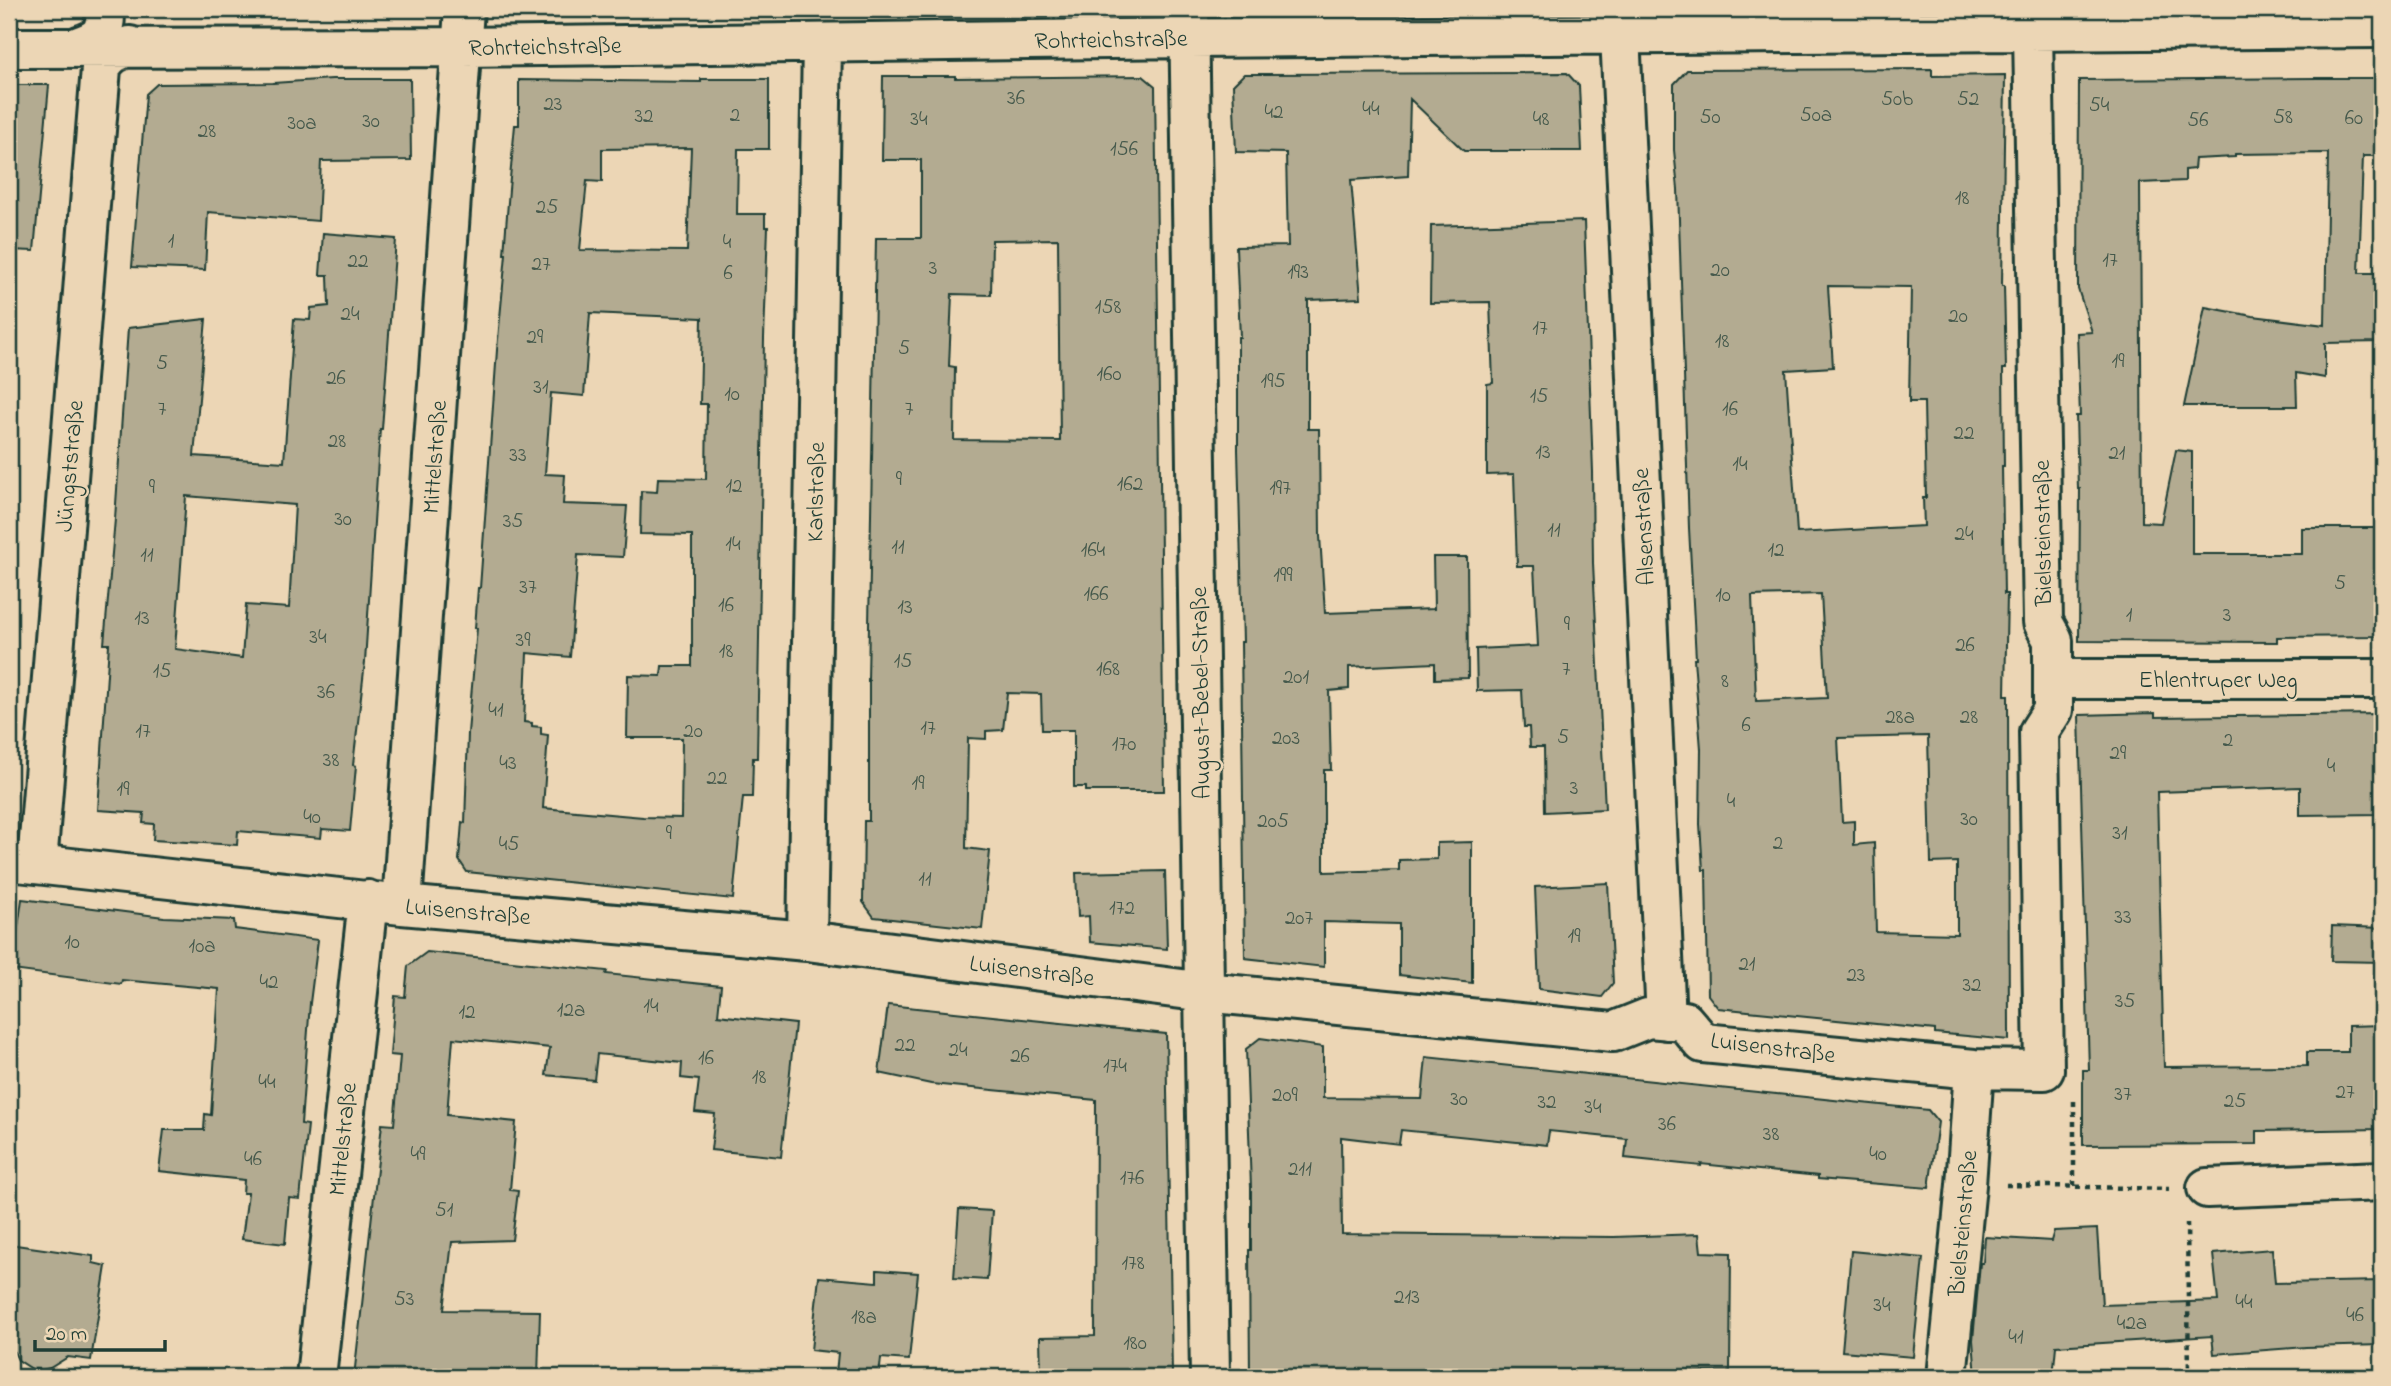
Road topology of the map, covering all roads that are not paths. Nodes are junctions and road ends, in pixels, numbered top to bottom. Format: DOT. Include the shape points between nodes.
graph roads {
  1 [pos="464,9"];
  2 [pos="2173,19"];
  3 [pos="1712,21"];
  4 [pos="1189,23"];
  5 [pos="2382,28"];
  6 [pos="2033,30"];
  7 [pos="1620,34"];
  8 [pos="104,39"];
  9 [pos="822,43"];
  10 [pos="463,47"];
  11 [pos="9,48"];
  12 [pos="2053,679"];
  13 [pos="2382,679"];
  14 [pos="23,862"];
  15 [pos="385,903"];
  16 [pos="807,941"];
  17 [pos="1205,992"];
  18 [pos="1666,1020"];
  19 [pos="1974,1069"];
  20 [pos="2043,1070"];
  21 [pos="2382,1181"];
  22 [pos="2189,1198"];
  23 [pos="316,1377"];
  24 [pos="1210,1377"];
  25 [pos="1947,1377"];
  1 -- 10 [label="street, Mittelstraße"];
  2 -- 5 [label="street, Rohrteichstraße"];
  2 -- 6 [label="street, Rohrteichstraße"];
  3 -- 6 [label="street, Rohrteichstraße"];
  3 -- 7 [label="street, Rohrteichstraße"];
  4 -- 7 [label="street, Rohrteichstraße"];
  4 -- 9 [label="street, Rohrteichstraße"];
  4 -- 17 [label="street, August-Bebel-Straße"];
  6 -- 12 [label="street, Bielsteinstraße" via="2043,622 2053,639"];
  7 -- 18 [label="street, Alsenstraße"];
  8 -- 10 [label="street, Rohrteichstraße"];
  8 -- 11 [label="street, Rohrteichstraße"];
  8 -- 14 [label="street, Jüngststraße"];
  9 -- 10 [label="street, Rohrteichstraße"];
  9 -- 16 [label="street, Karlstraße"];
  10 -- 15 [label="street, Mittelstraße"];
  12 -- 13 [label="street, Ehlentruper Weg"];
  12 -- 20 [label="street, Bielsteinstraße" via="2053,710 2039,732"];
  14 -- 15 [label="street, Luisenstraße"];
  15 -- 16 [label="street, Luisenstraße"];
  15 -- 23 [label="street, Mittelstraße"];
  16 -- 17 [label="street, Luisenstraße"];
  17 -- 18 [label="street, Luisenstraße" via="1613,1032 1647,1018"];
  17 -- 24 [label="street, August-Bebel-Straße"];
  18 -- 19 [label="street, Luisenstraße" via="1684,1021 1703,1043"];
  19 -- 20 [label="street, Luisenstraße"];
  19 -- 25 [label="street, Bielsteinstraße"];
  21 -- 22 [label="street"];
}
